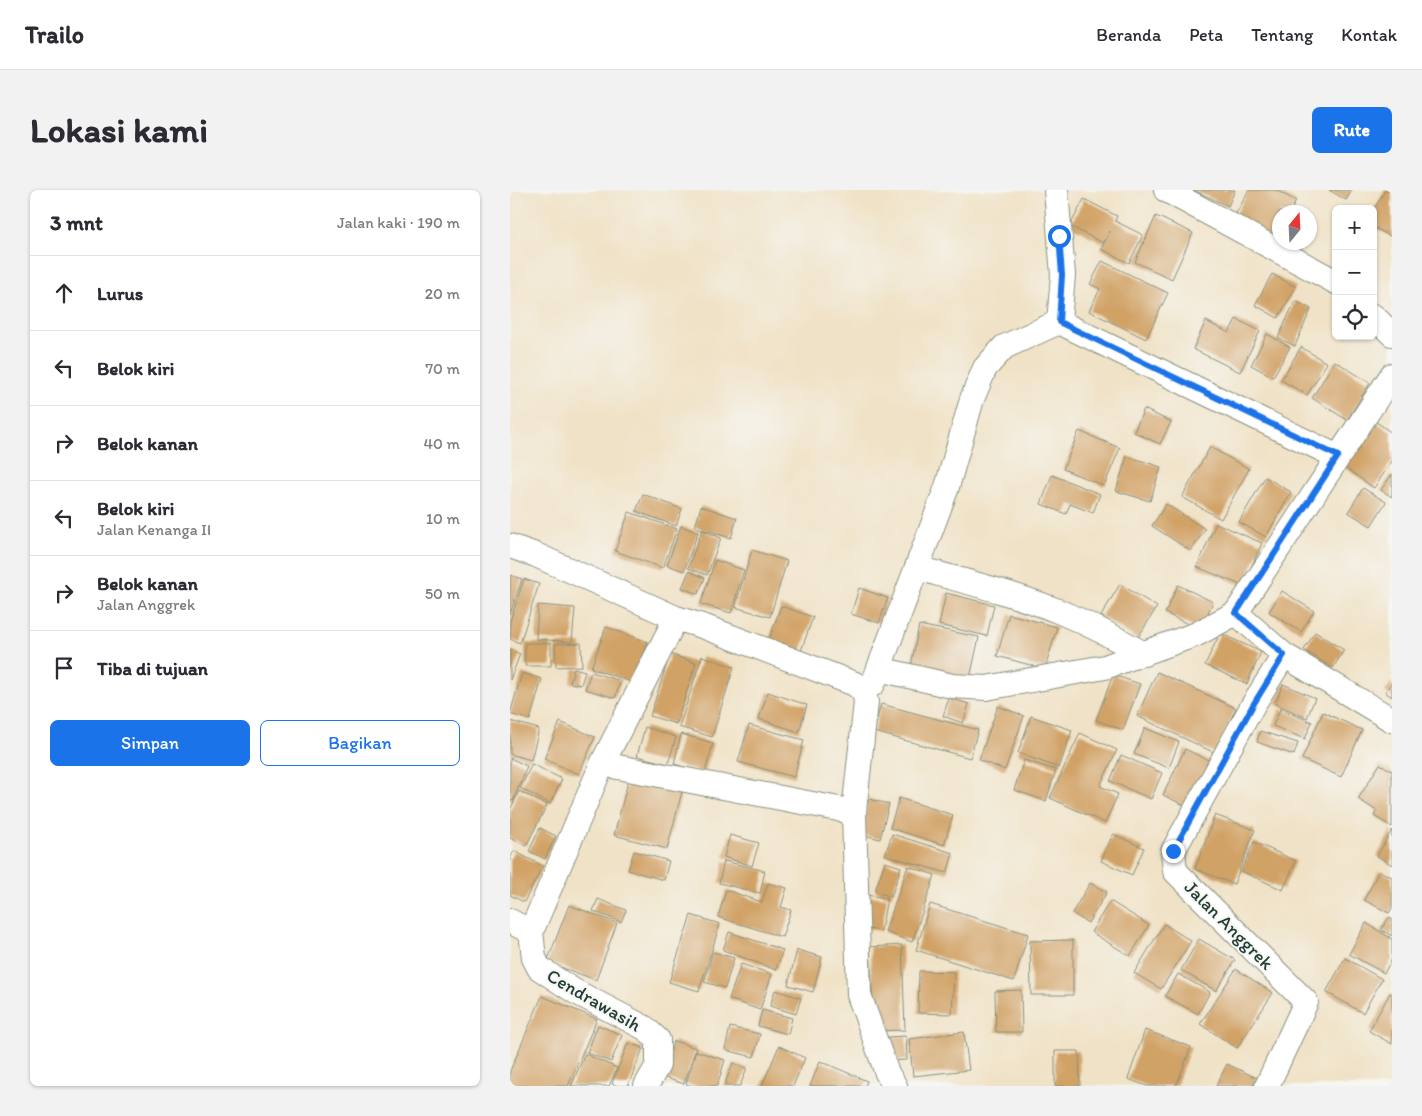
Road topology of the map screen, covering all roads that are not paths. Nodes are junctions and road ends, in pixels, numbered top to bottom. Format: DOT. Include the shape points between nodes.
graph roads {
  1 [pos="1056,190"];
  2 [pos="1166,190"];
  3 [pos="1332,280"];
  4 [pos="1377,320"];
  5 [pos="1059,322"];
  6 [pos="1392,334"];
  7 [pos="1392,375"];
  8 [pos="1338,456"];
  9 [pos="510,546"];
  10 [pos="917,568"];
  11 [pos="1236,613"];
  12 [pos="676,618"];
  13 [pos="1144,654"];
  14 [pos="1284,655"];
  15 [pos="879,669"];
  16 [pos="866,702"];
  17 [pos="1392,720"];
  18 [pos="602,764"];
  19 [pos="854,812"];
  20 [pos="510,921"];
  21 [pos="531,932"];
  22 [pos="646,1086"];
  23 [pos="894,1086"];
  24 [pos="1267,1086"];
  1 -- 5 [label="street" via="1062,275"];
  2 -- 3 [label="street"];
  4 -- 6 [label="street"];
  5 -- 8 [label="street"];
  5 -- 10 [label="street" via="1004,347 985,368"];
  7 -- 8 [label="street"];
  8 -- 11 [label="street"];
  9 -- 12 [label="street"];
  10 -- 13 [label="street" via="1058,611"];
  10 -- 15 [label="street"];
  11 -- 13 [label="street" via="1197,634"];
  11 -- 14 [label="street"];
  12 -- 16 [label="street" via="855,684 864,692"];
  12 -- 18 [label="street"];
  13 -- 15 [label="street" via="1105,668 986,688 952,686"];
  14 -- 17 [label="street"];
  14 -- 24 [label="street, Jalan Anggrek" via="1173,851 1175,871 1306,1002"];
  15 -- 16 [label="street"];
  16 -- 19 [label="street"];
  18 -- 19 [label="street"];
  18 -- 21 [label="street"];
  19 -- 23 [label="street" via="859,995"];
  20 -- 21 [label="street"];
  21 -- 22 [label="street, Cendrawasih" via="534,958 539,968 574,991 645,1028 658,1040 658,1065"];
}
